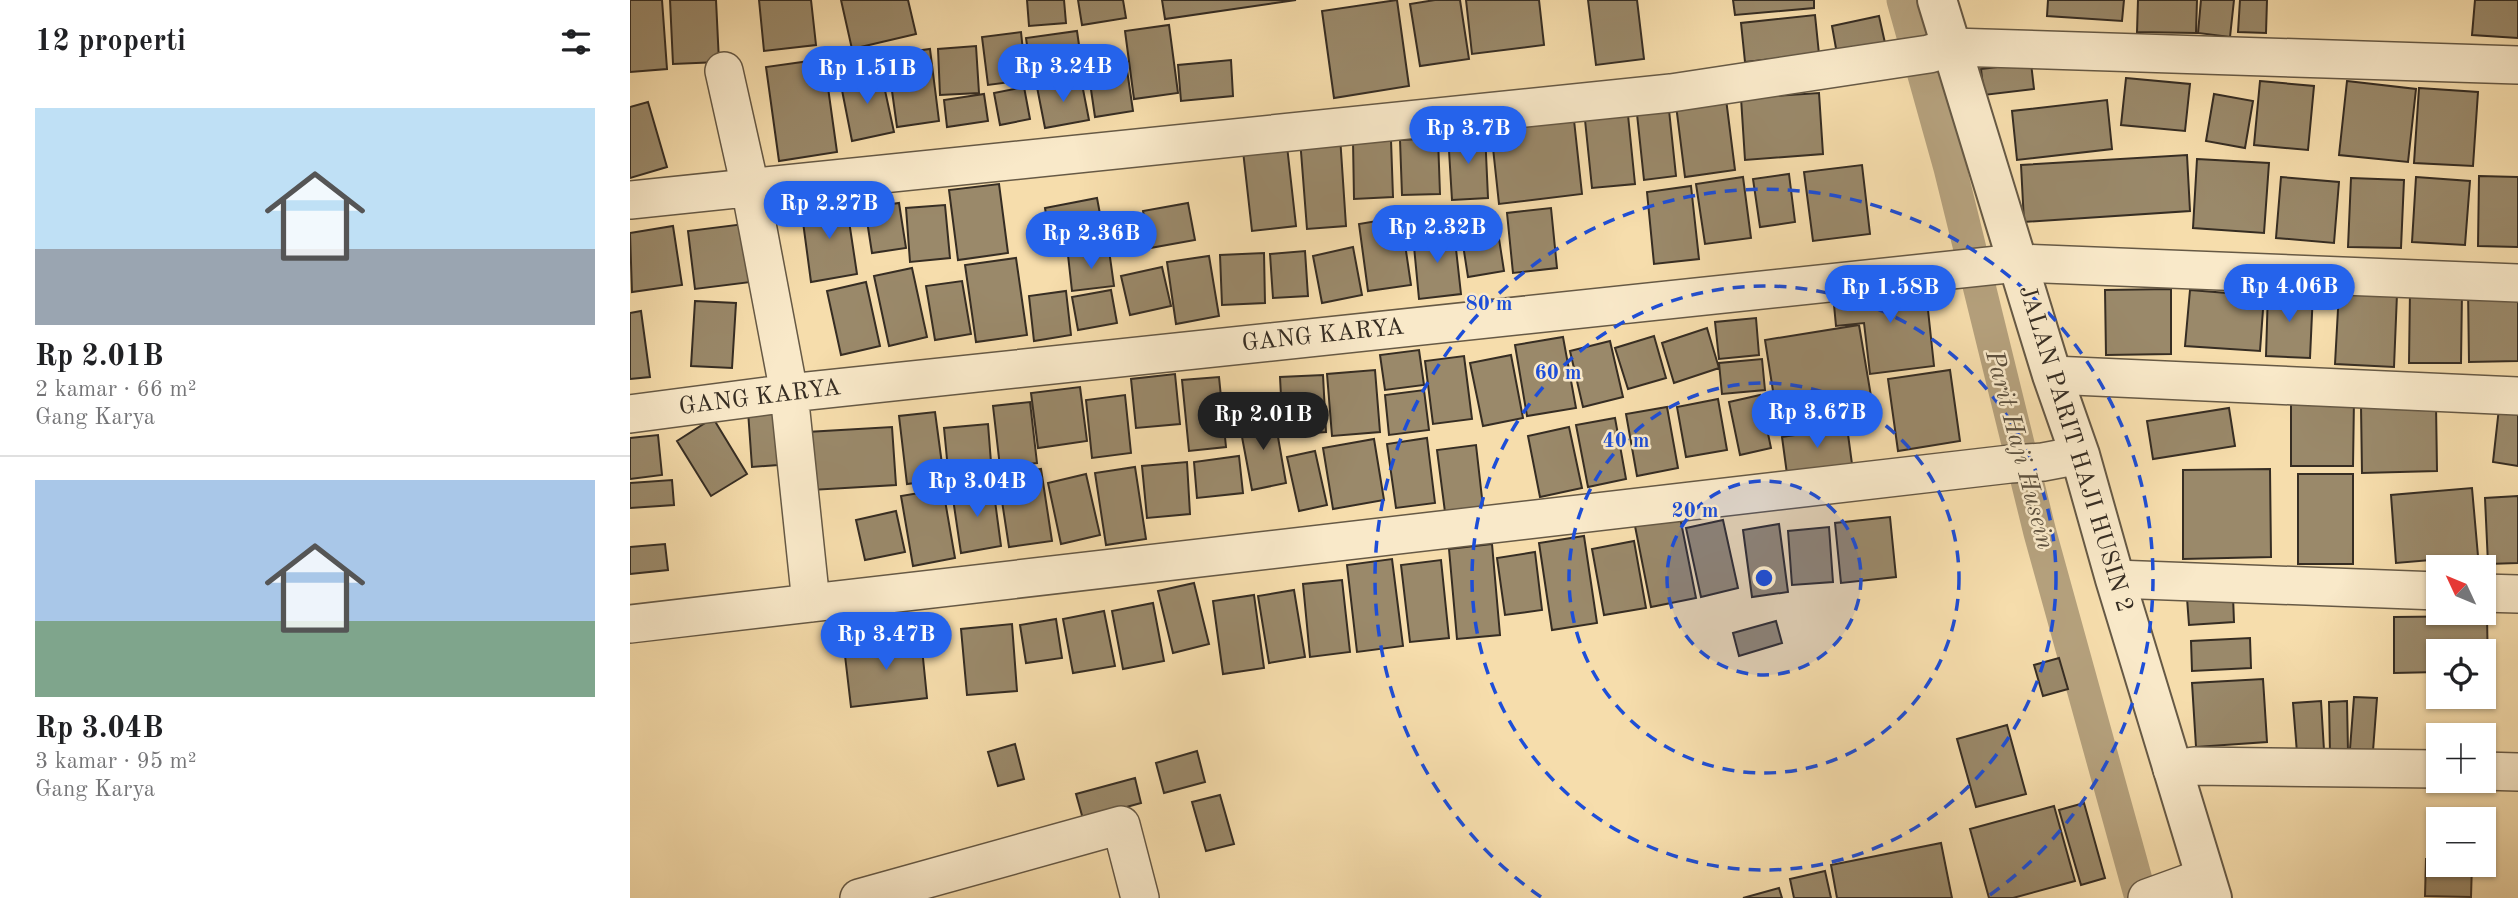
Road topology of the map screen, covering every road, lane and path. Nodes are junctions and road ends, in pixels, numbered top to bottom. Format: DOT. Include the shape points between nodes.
graph roads {
  1 [pos="1937,0"];
  2 [pos="1940,50"];
  3 [pos="2518,65"];
  4 [pos="724,71"];
  5 [pos="750,187"];
  6 [pos="630,200"];
  7 [pos="1984,266"];
  8 [pos="2518,283"];
  9 [pos="2052,375"];
  10 [pos="789,393"];
  11 [pos="2518,396"];
  12 [pos="630,414"];
  13 [pos="2044,460"];
  14 [pos="2115,579"];
  15 [pos="2426,591"];
  16 [pos="2496,593"];
  17 [pos="2518,594"];
  18 [pos="811,603"];
  19 [pos="630,624"];
  20 [pos="2172,769"];
  21 [pos="2426,769"];
  22 [pos="2496,771"];
  23 [pos="2518,772"];
  24 [pos="948,886"];
  25 [pos="2209,887"];
  26 [pos="2155,896"];
  27 [pos="859,898"];
  28 [pos="1140,898"];
  1 -- 2 [label="street, JALAN PARIT HAJI HUSIN 2"];
  2 -- 3 [label="street"];
  2 -- 5 [label="street" via="1671,93"];
  2 -- 7 [label="street, JALAN PARIT HAJI HUSIN 2"];
  4 -- 5 [label="street"];
  5 -- 6 [label="street"];
  5 -- 10 [label="street"];
  7 -- 8 [label="street, GANG KARYA"];
  7 -- 9 [label="street, JALAN PARIT HAJI HUSIN 2"];
  7 -- 10 [label="street, GANG KARYA"];
  9 -- 11 [label="street"];
  9 -- 13 [label="street, JALAN PARIT HAJI HUSIN 2"];
  10 -- 12 [label="street, GANG KARYA"];
  10 -- 18 [label="street"];
  13 -- 14 [label="street, JALAN PARIT HAJI HUSIN 2"];
  13 -- 18 [label="street"];
  14 -- 15 [label="street"];
  14 -- 20 [label="street, JALAN PARIT HAJI HUSIN 2"];
  16 -- 17 [label="street"];
  18 -- 19 [label="street"];
  20 -- 21 [label="street"];
  20 -- 25 [label="street, JALAN PARIT HAJI HUSIN 2"];
  22 -- 23 [label="street"];
  24 -- 27 [label="street"];
  24 -- 28 [label="street" via="1121,825"];
  25 -- 26 [label="street"];
}
